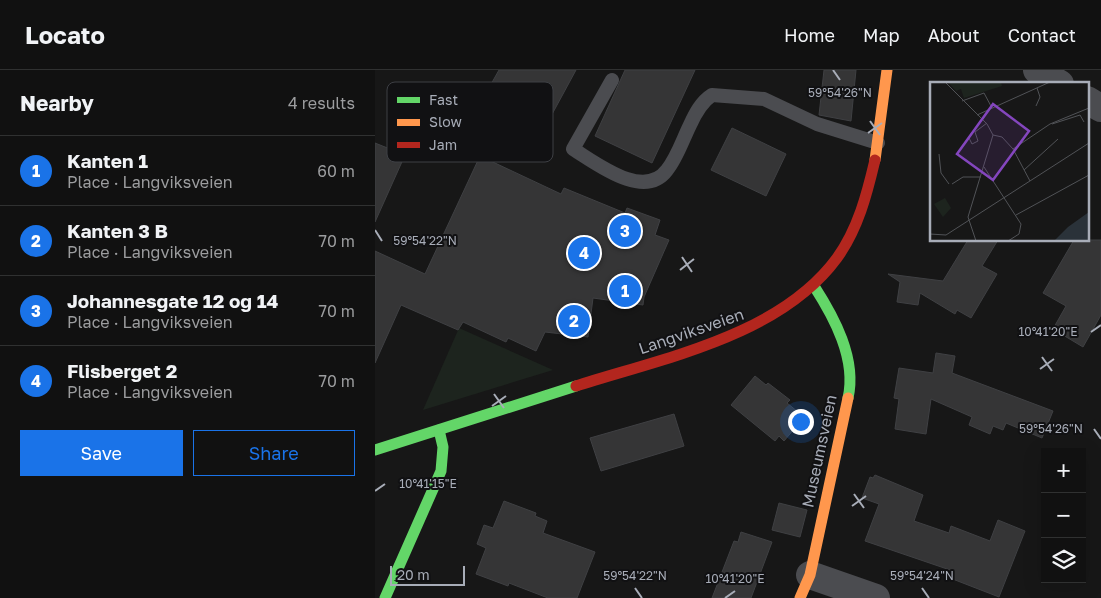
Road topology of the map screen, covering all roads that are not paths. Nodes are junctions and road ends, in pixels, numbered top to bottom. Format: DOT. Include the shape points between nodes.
graph roads {
  1 [pos="887,70"];
  2 [pos="1037,70"];
  3 [pos="1068,70"];
  4 [pos="612,80"];
  5 [pos="1057,82"];
  6 [pos="1061,82"];
  7 [pos="1089,101"];
  8 [pos="1101,108"];
  9 [pos="878,143"];
  10 [pos="815,286"];
  11 [pos="439,430"];
  12 [pos="375,450"];
  13 [pos="805,586"];
  14 [pos="385,598"];
  15 [pos="876,598"];
  1 -- 9 [label="street, Langviksveien"];
  2 -- 5 [label="street"];
  3 -- 6 [label="lane"];
  4 -- 9 [label="lane" via="573,148 613,174 642,183 651,181 668,169 694,117 712,95 764,99 817,124"];
  7 -- 8 [label="street"];
  9 -- 10 [label="street, Langviksveien" via="860,218 849,241"];
  10 -- 11 [label="street, Langviksveien" via="781,312 738,334"];
  10 -- 13 [label="street, Museumsveien" via="833,314 844,342 850,390"];
  11 -- 12 [label="street, Langviksveien"];
  11 -- 14 [label="street" via="443,447 441,471"];
  13 -- 15 [label="street"];
}
